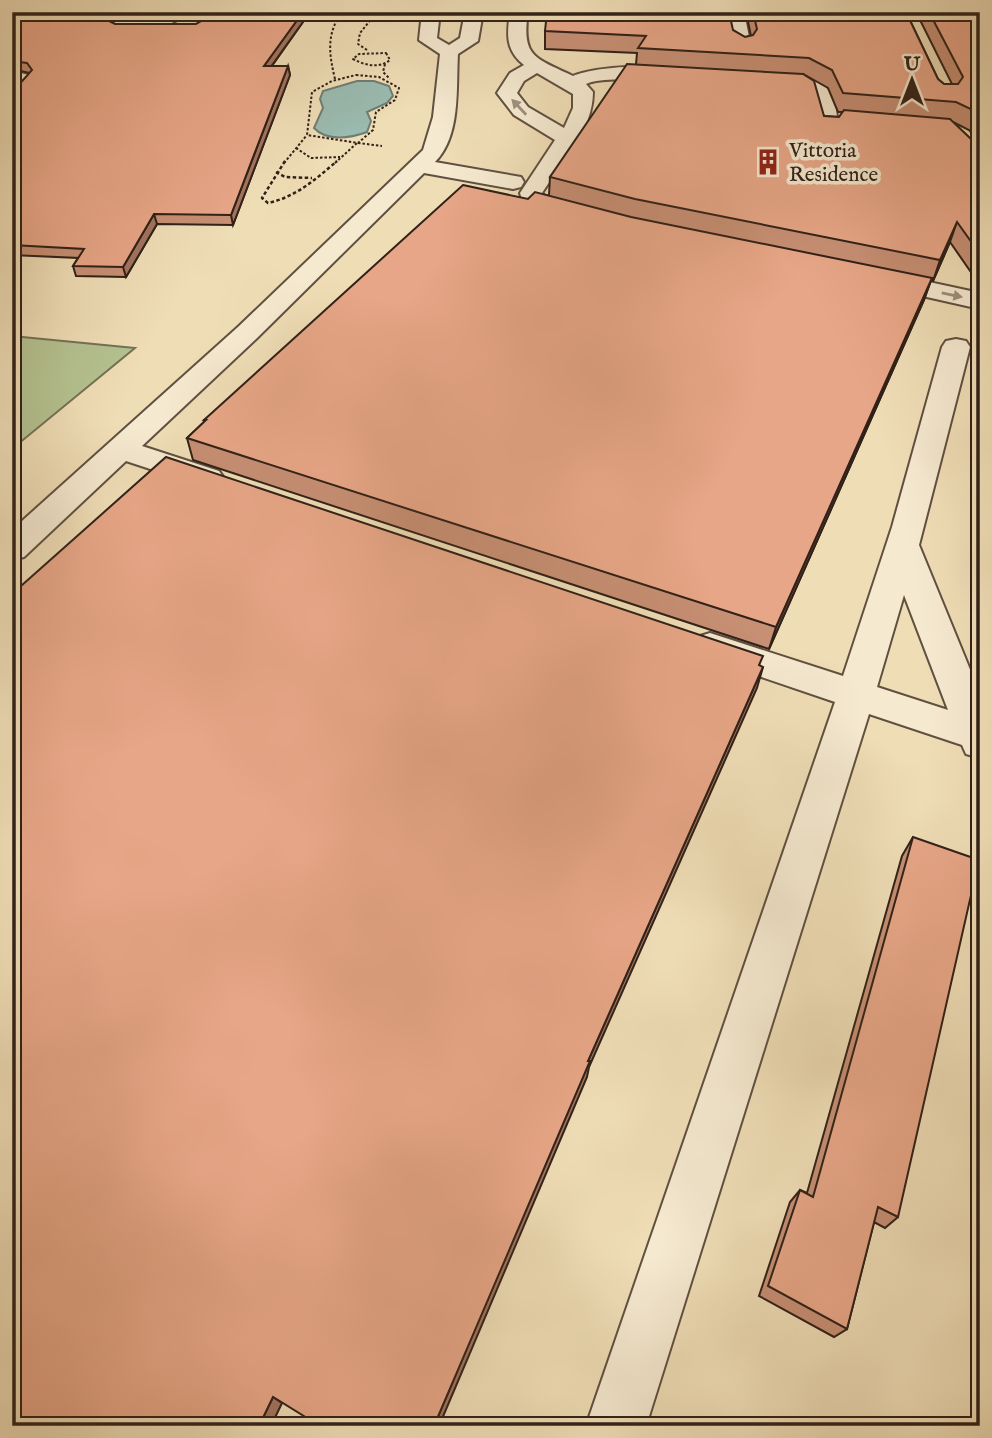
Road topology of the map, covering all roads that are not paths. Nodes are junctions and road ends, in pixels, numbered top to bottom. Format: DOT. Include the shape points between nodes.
graph roads {
  1 [pos="431,12"];
  2 [pos="474,12"];
  3 [pos="519,12"];
  4 [pos="735,12"];
  5 [pos="12,16"];
  6 [pos="185,25"];
  7 [pos="742,47"];
  8 [pos="449,52"];
  9 [pos="536,66"];
  10 [pos="12,77"];
  11 [pos="697,78"];
  12 [pos="750,81"];
  13 [pos="575,82"];
  14 [pos="12,90"];
  15 [pos="853,120"];
  16 [pos="568,139"];
  17 [pos="426,159"];
  18 [pos="513,182"];
  19 [pos="602,221"];
  20 [pos="860,275"];
  21 [pos="980,301"];
  22 [pos="956,347"];
  23 [pos="122,450"];
  24 [pos="240,489"];
  25 [pos="902,544"];
  26 [pos="12,549"];
  27 [pos="686,638"];
  28 [pos="856,695"];
  29 [pos="978,739"];
  30 [pos="616,1426"];
  1 -- 8 [label="street" via="428,40"];
  2 -- 8 [label="street" via="470,41"];
  3 -- 9 [label="street" via="516,40"];
  4 -- 7 [label="street"];
  5 -- 6 [label="street" via="117,14 117,25"];
  8 -- 17 [label="street" via="442,121 437,144"];
  9 -- 13 [label="street"];
  16 -- 9 [label="street, one-way" via="521,111 507,93 517,77"];
  10 -- 14 [label="street" via="22,79"];
  11 -- 13 [label="street" via="604,72"];
  12 -- 15 [label="street" via="804,84 823,96 827,124"];
  13 -- 16 [label="street" via="583,92 583,108"];
  16 -- 19 [label="street" via="532,198 562,212"];
  17 -- 18 [label="street"];
  17 -- 23 [label="street"];
  20 -- 21 [label="street, one-way"];
  22 -- 25 [label="street"];
  23 -- 24 [label="street"];
  23 -- 26 [label="street"];
  25 -- 28 [label="street"];
  25 -- 29 [label="street"];
  27 -- 28 [label="street"];
  28 -- 29 [label="street"];
  28 -- 30 [label="street"];
}
